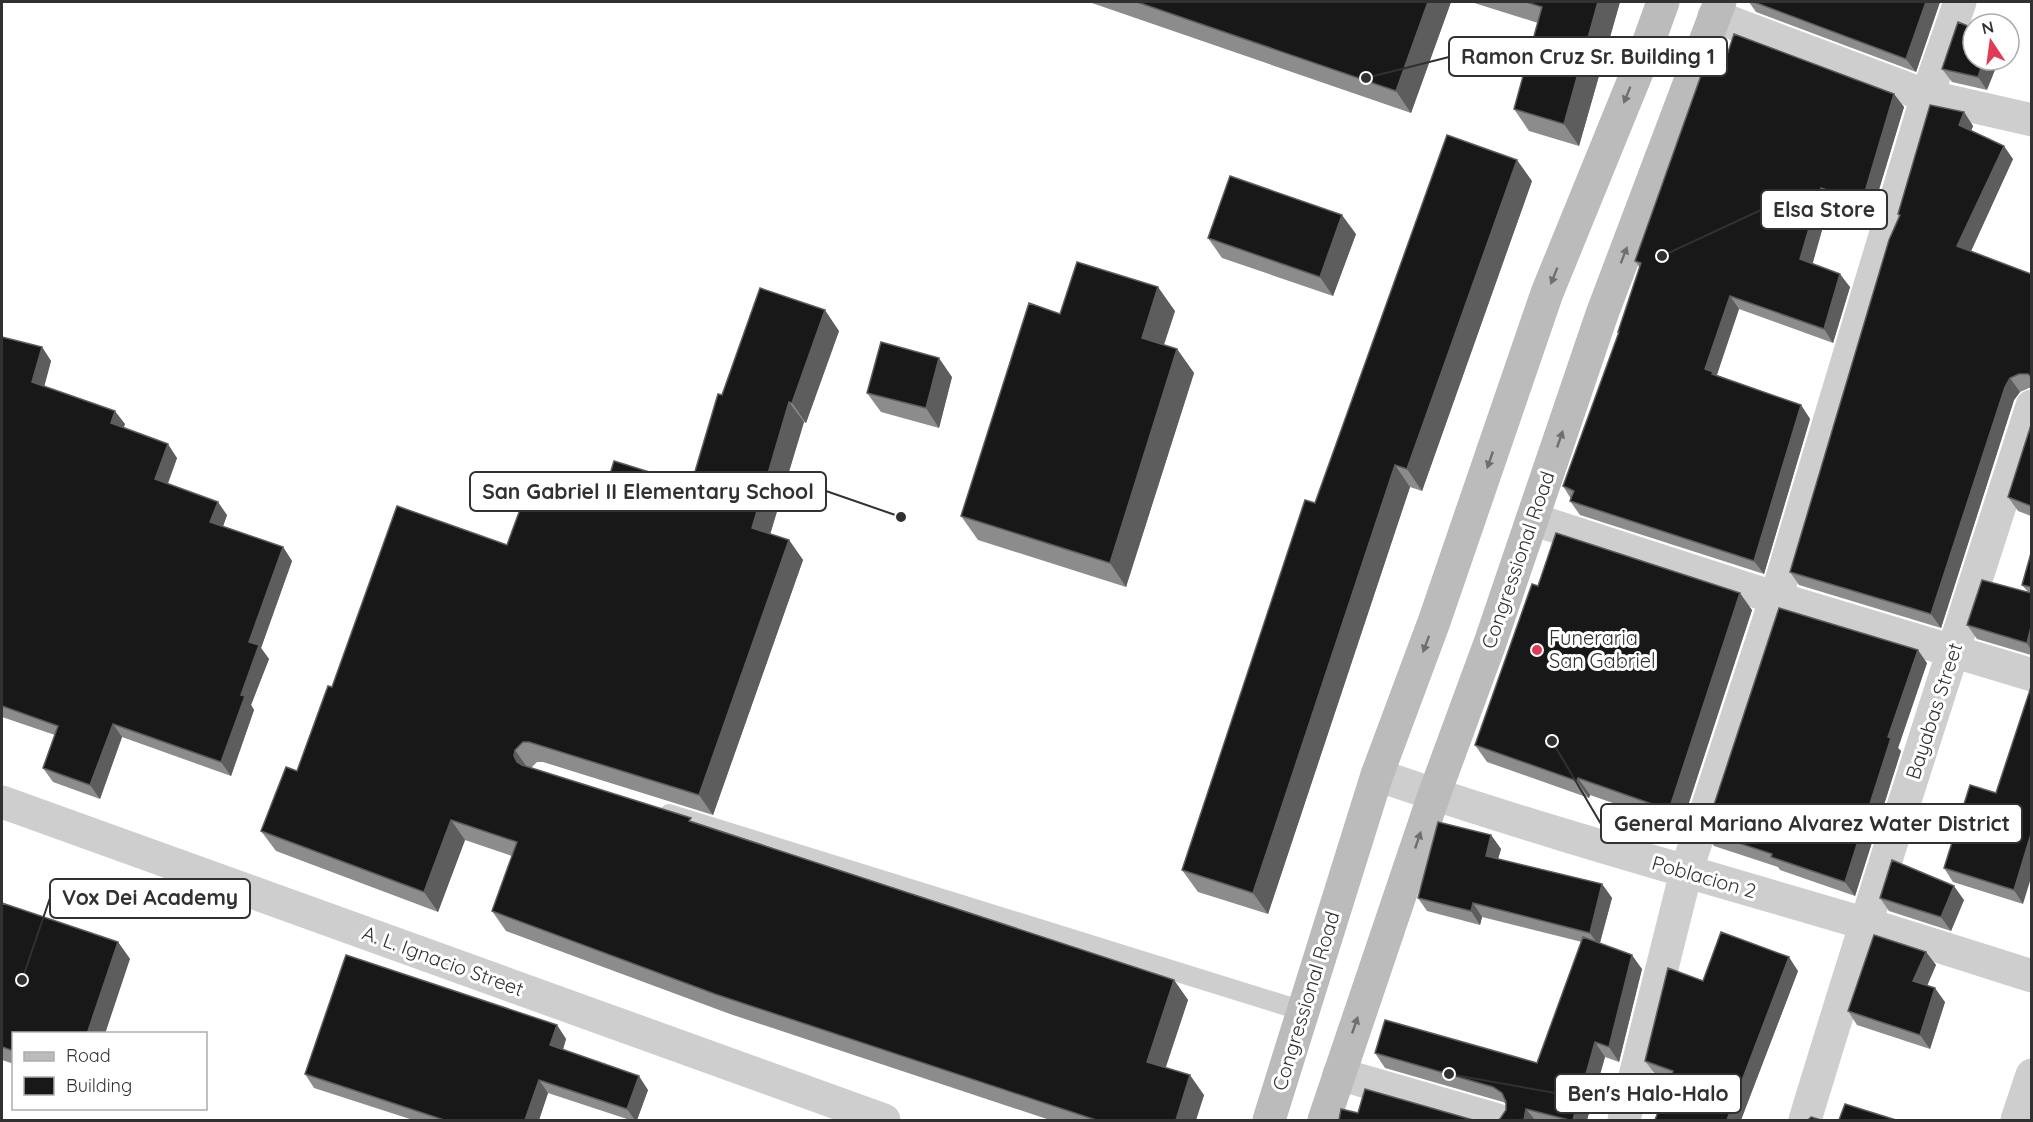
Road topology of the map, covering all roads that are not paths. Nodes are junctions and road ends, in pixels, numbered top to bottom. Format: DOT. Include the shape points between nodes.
graph roads {
  1 [pos="1663,2"];
  2 [pos="1960,2"];
  3 [pos="1717,9"];
  4 [pos="1926,96"];
  5 [pos="2031,120"];
  6 [pos="2031,406"];
  7 [pos="1532,519"];
  8 [pos="1776,598"];
  9 [pos="1954,651"];
  10 [pos="2031,675"];
  11 [pos="1377,775"];
  12 [pos="1434,795"];
  13 [pos="2,802"];
  14 [pos="654,809"];
  15 [pos="1686,872"];
  16 [pos="1864,924"];
  17 [pos="2031,976"];
  18 [pos="1303,1011"];
  19 [pos="1339,1074"];
  20 [pos="2031,1075"];
  21 [pos="884,1120"];
  22 [pos="1269,1120"];
  23 [pos="1324,1120"];
  24 [pos="1498,1120"];
  25 [pos="1624,1120"];
  26 [pos="1805,1120"];
  27 [pos="2017,1120"];
  1 -- 11 [label="main road, Congressional Road, one-way" via="1547,293"];
  2 -- 4 [label="street"];
  3 -- 4 [label="street"];
  7 -- 3 [label="main road, Congressional Road, one-way" via="1602,314"];
  4 -- 5 [label="street"];
  4 -- 8 [label="street"];
  6 -- 9 [label="street, Bayabas Street"];
  7 -- 8 [label="street"];
  7 -- 12 [label="main road, Congressional Road"];
  8 -- 9 [label="street"];
  8 -- 15 [label="street"];
  9 -- 10 [label="street"];
  9 -- 16 [label="street, Bayabas Street"];
  11 -- 12 [label="street, Poblacion 2"];
  11 -- 18 [label="main road, Congressional Road"];
  12 -- 15 [label="street, Poblacion 2"];
  19 -- 12 [label="main road, Congressional Road, one-way"];
  13 -- 21 [label="street, A. L. Ignacio Street"];
  14 -- 18 [label="lane"];
  15 -- 16 [label="street, Poblacion 2"];
  15 -- 25 [label="street"];
  16 -- 17 [label="street, Poblacion 2"];
  16 -- 26 [label="street, Bayabas Street"];
  18 -- 22 [label="main road, Congressional Road"];
  19 -- 23 [label="main road, Congressional Road"];
  19 -- 24 [label="street"];
  20 -- 27 [label="street"];
}
